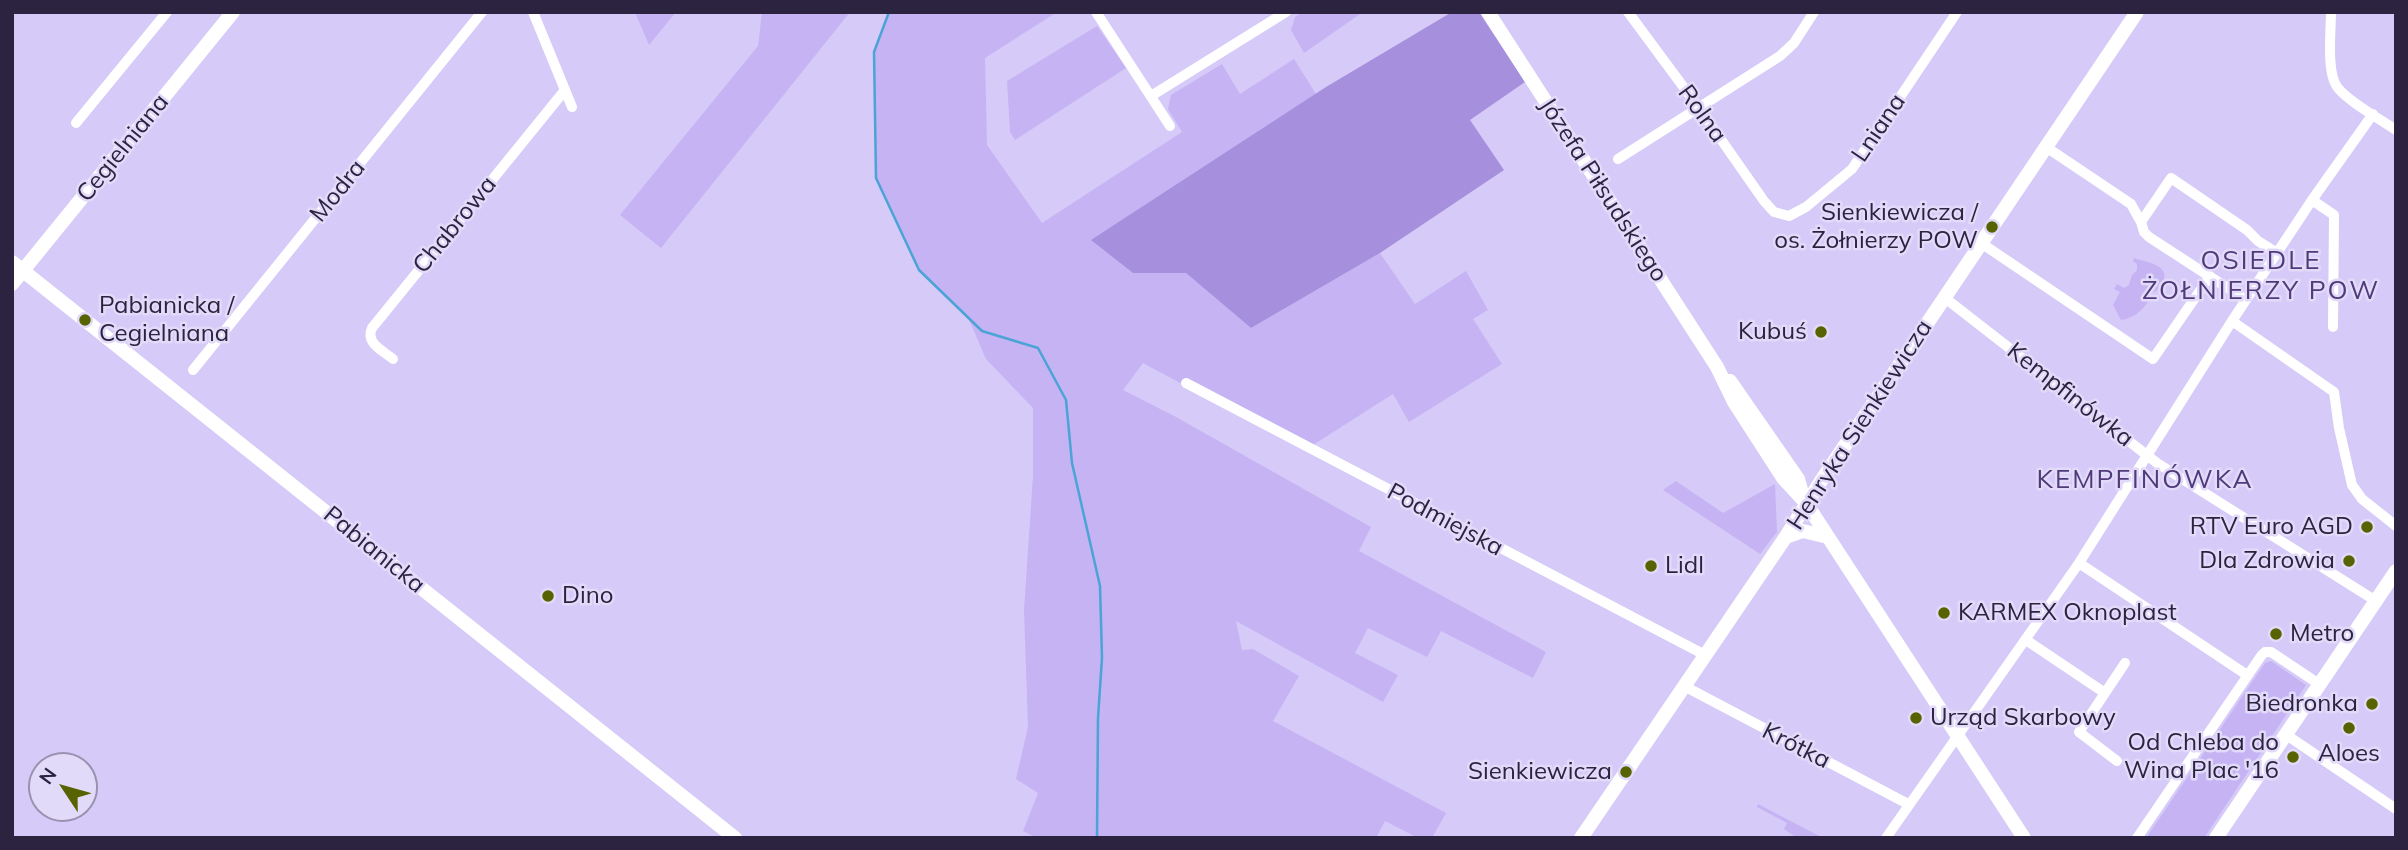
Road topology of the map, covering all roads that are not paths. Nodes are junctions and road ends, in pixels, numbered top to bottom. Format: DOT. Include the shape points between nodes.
graph roads {
  1 [pos="167,12"];
  2 [pos="233,12"];
  3 [pos="482,12"];
  4 [pos="533,12"];
  5 [pos="1096,12"];
  6 [pos="1286,12"];
  7 [pos="1488,12"];
  8 [pos="1628,12"];
  9 [pos="1814,12"];
  10 [pos="1957,12"];
  11 [pos="2137,12"];
  12 [pos="2331,12"];
  13 [pos="1274,15"];
  14 [pos="565,90"];
  15 [pos="1151,96"];
  16 [pos="572,107"];
  17 [pos="1699,108"];
  18 [pos="2373,114"];
  19 [pos="76,123"];
  20 [pos="1170,126"];
  21 [pos="2396,130"];
  22 [pos="2046,147"];
  23 [pos="1618,159"];
  24 [pos="2312,200"];
  25 [pos="1778,214"];
  26 [pos="2141,222"];
  27 [pos="1982,243"];
  28 [pos="2277,253"];
  29 [pos="18,267"];
  30 [pos="2210,276"];
  31 [pos="12,284"];
  32 [pos="1945,298"];
  33 [pos="2246,300"];
  34 [pos="2232,321"];
  35 [pos="2333,327"];
  36 [pos="393,359"];
  37 [pos="193,370"];
  38 [pos="1186,383"];
  39 [pos="2147,457"];
  40 [pos="1790,479"];
  41 [pos="1821,481"];
  42 [pos="1805,503"];
  43 [pos="2396,526"];
  44 [pos="1786,537"];
  45 [pos="1828,537"];
  46 [pos="2078,563"];
  47 [pos="2396,571"];
  48 [pos="2376,601"];
  49 [pos="2026,640"];
  50 [pos="1705,655"];
  51 [pos="2125,663"];
  52 [pos="2247,676"];
  53 [pos="2319,684"];
  54 [pos="1684,686"];
  55 [pos="2105,693"];
  56 [pos="2285,734"];
  57 [pos="1958,737"];
  58 [pos="2117,761"];
  59 [pos="1908,804"];
  60 [pos="2396,810"];
  61 [pos="735,838"];
  62 [pos="1581,838"];
  63 [pos="1886,838"];
  64 [pos="2024,838"];
  65 [pos="2137,838"];
  66 [pos="2216,838"];
  1 -- 19 [label="street"];
  2 -- 29 [label="main road, Cegielniana"];
  3 -- 37 [label="street, Modra"];
  4 -- 14 [label="street"];
  5 -- 15 [label="street"];
  6 -- 13 [label="street"];
  7 -- 40 [label="main road, Józefa Piłsudskiego" via="1717,367 1743,397"];
  8 -- 17 [label="street, Rolna"];
  9 -- 17 [label="street" via="1780,56"];
  10 -- 25 [label="street, Lniana" via="1852,169 1799,213"];
  11 -- 22 [label="main road, Henryka Sienkiewicza"];
  12 -- 18 [label="street" via="2334,82"];
  13 -- 15 [label="street"];
  14 -- 16 [label="street"];
  14 -- 36 [label="street, Chabrowa" via="372,328 370,340"];
  15 -- 20 [label="street"];
  17 -- 23 [label="street"];
  17 -- 25 [label="street, Rolna"];
  18 -- 21 [label="street"];
  18 -- 24 [label="street"];
  22 -- 26 [label="street" via="2131,204"];
  22 -- 27 [label="main road, Henryka Sienkiewicza"];
  24 -- 28 [label="street"];
  24 -- 35 [label="street" via="2334,215"];
  26 -- 28 [label="street" via="2171,178"];
  26 -- 30 [label="street" via="2149,237"];
  27 -- 30 [label="street" via="2153,359"];
  27 -- 32 [label="main road, Henryka Sienkiewicza"];
  28 -- 33 [label="street"];
  29 -- 31 [label="main road, Cegielniana"];
  29 -- 61 [label="main road, Pabianicka"];
  30 -- 33 [label="street"];
  32 -- 39 [label="street, Kempfinówka"];
  32 -- 41 [label="main road, Henryka Sienkiewicza"];
  33 -- 34 [label="street"];
  34 -- 39 [label="street"];
  34 -- 43 [label="street" via="2334,392 2352,485"];
  38 -- 50 [label="street, Podmiejska"];
  39 -- 46 [label="street"];
  39 -- 48 [label="street, Kempfinówka"];
  40 -- 41 [label="main road"];
  40 -- 42 [label="main road, Józefa Piłsudskiego"];
  40 -- 44 [label="main road" via="1792,505"];
  41 -- 42 [label="main road, Henryka Sienkiewicza"];
  42 -- 44 [label="main road, Henryka Sienkiewicza"];
  42 -- 45 [label="main road, Józefa Piłsudskiego"];
  44 -- 45 [label="main road" via="1803,531"];
  44 -- 50 [label="main road, Henryka Sienkiewicza"];
  45 -- 57 [label="main road, Józefa Piłsudskiego"];
  46 -- 49 [label="street"];
  46 -- 52 [label="street"];
  47 -- 48 [label="main road"];
  48 -- 53 [label="main road"];
  49 -- 55 [label="street"];
  49 -- 57 [label="street"];
  50 -- 54 [label="main road, Henryka Sienkiewicza"];
  51 -- 55 [label="street"];
  52 -- 53 [label="street" via="2260,656 2271,652"];
  52 -- 65 [label="street"];
  53 -- 56 [label="main road"];
  54 -- 59 [label="street, Krótka"];
  54 -- 62 [label="main road, Henryka Sienkiewicza"];
  55 -- 58 [label="street" via="2079,732"];
  56 -- 60 [label="street"];
  56 -- 66 [label="main road"];
  57 -- 59 [label="street"];
  57 -- 64 [label="main road, Józefa Piłsudskiego"];
  59 -- 63 [label="street"];
}
